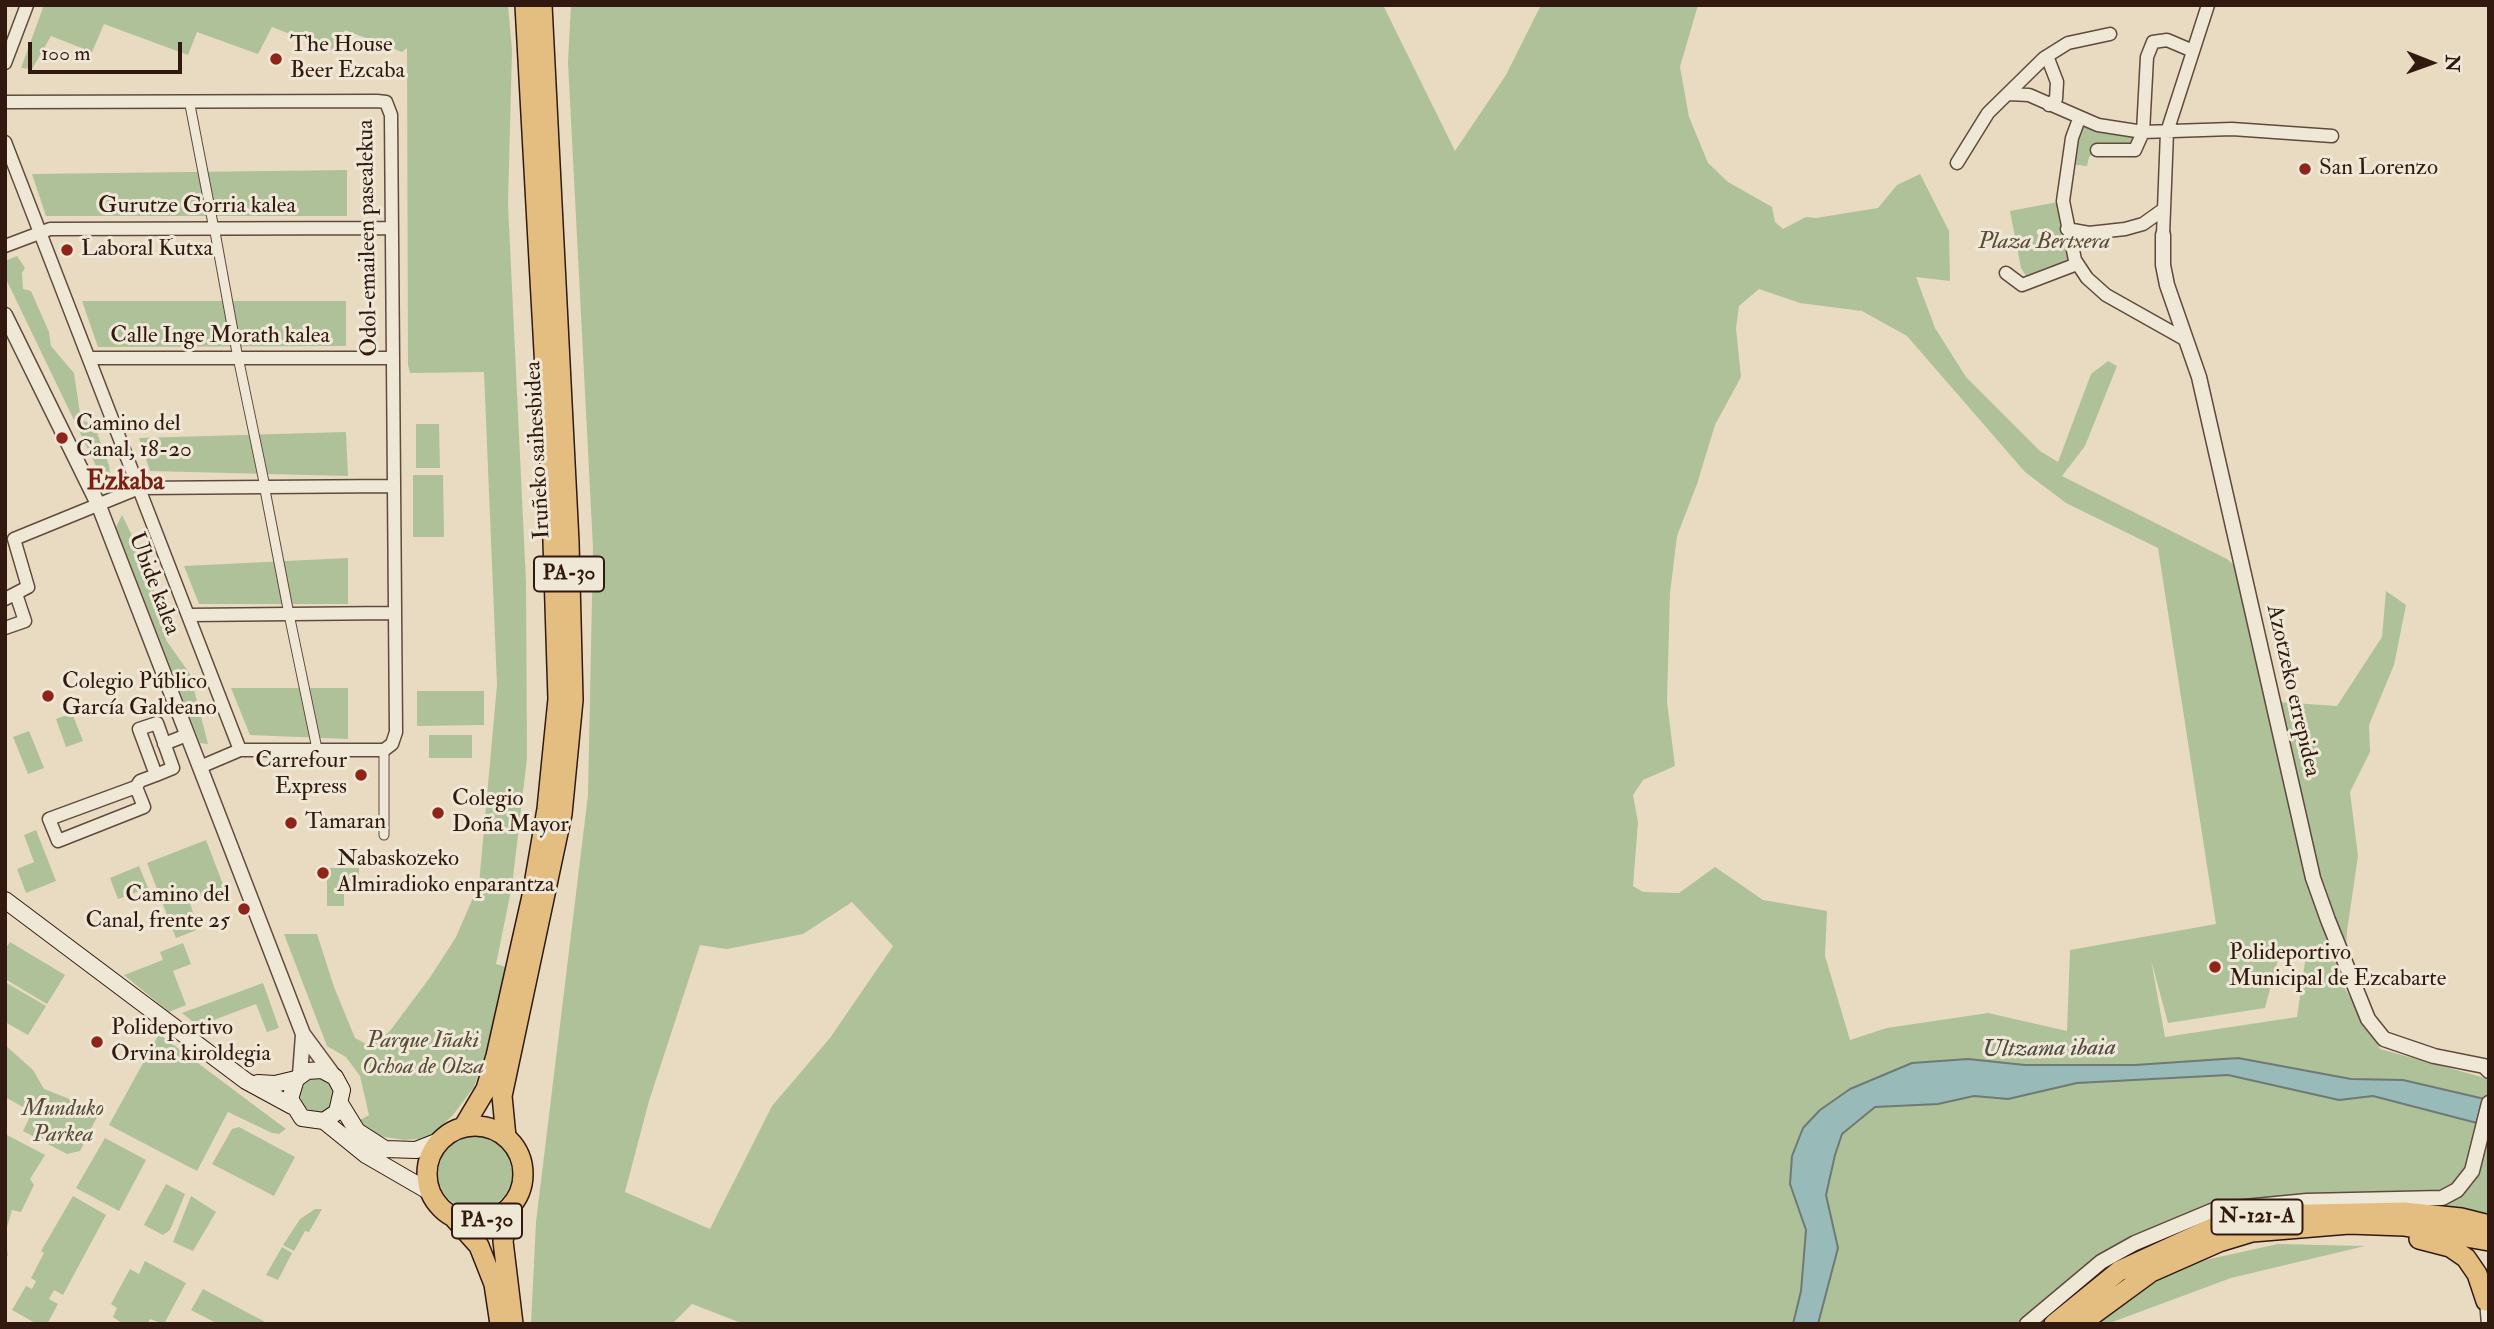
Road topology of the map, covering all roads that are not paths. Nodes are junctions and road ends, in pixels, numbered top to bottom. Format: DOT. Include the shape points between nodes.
graph roads {
  1 [pos="27,5"];
  2 [pos="525,5"];
  3 [pos="542,5"];
  4 [pos="2208,5"];
  5 [pos="2110,34"];
  6 [pos="2193,51"];
  7 [pos="2048,56"];
  8 [pos="5,63"];
  9 [pos="2009,94"];
  10 [pos="5,102"];
  11 [pos="190,105"];
  12 [pos="2049,105"];
  13 [pos="2079,119"];
  14 [pos="2143,132"];
  15 [pos="2167,132"];
  16 [pos="2332,136"];
  17 [pos="5,142"];
  18 [pos="2097,150"];
  19 [pos="1957,163"];
  20 [pos="2164,209"];
  21 [pos="391,228"];
  22 [pos="2067,229"];
  23 [pos="40,232"];
  24 [pos="2163,235"];
  25 [pos="5,246"];
  26 [pos="2077,264"];
  27 [pos="2006,273"];
  28 [pos="5,315"];
  29 [pos="2186,340"];
  30 [pos="90,358"];
  31 [pos="392,358"];
  32 [pos="392,486"];
  33 [pos="139,488"];
  34 [pos="99,506"];
  35 [pos="11,596"];
  36 [pos="393,613"];
  37 [pos="189,615"];
  38 [pos="5,628"];
  39 [pos="187,735"];
  40 [pos="164,744"];
  41 [pos="316,744"];
  42 [pos="240,750"];
  43 [pos="384,750"];
  44 [pos="200,767"];
  45 [pos="156,775"];
  46 [pos="136,787"];
  47 [pos="384,835"];
  48 [pos="5,900"];
  49 [pos="303,1034"];
  50 [pos="2489,1071"];
  51 [pos="298,1077"];
  52 [pos="335,1077"];
  53 [pos="250,1083"];
  54 [pos="2489,1103"];
  55 [pos="341,1105"];
  56 [pos="292,1106"];
  57 [pos="324,1121"];
  58 [pos="464,1126"];
  59 [pos="506,1137"];
  60 [pos="439,1141"];
  61 [pos="430,1192"];
  62 [pos="510,1208"];
  63 [pos="454,1217"];
  64 [pos="2489,1225"];
  65 [pos="2268,1231"];
  66 [pos="2489,1241"];
  67 [pos="2488,1306"];
  68 [pos="500,1324"];
  69 [pos="513,1324"];
  70 [pos="2027,1324"];
  71 [pos="2054,1324"];
  72 [pos="2080,1324"];
  73 [pos="2488,1324"];
  1 -- 8 [label="street"];
  2 -- 58 [label="highway, Iruñeko saihesbidea / PA-30" via="558,699 532,897 496,1056 486,1089"];
  3 -- 59 [label="highway, Iruñeko saihesbidea / PA-30" via="573,700 562,814 502,1096"];
  4 -- 6 [label="street"];
  5 -- 7 [label="street" via="2068,43"];
  6 -- 14 [label="street" via="2167,40 2153,42 2147,57"];
  6 -- 15 [label="street"];
  7 -- 9 [label="street"];
  7 -- 12 [label="street" via="2057,82 2056,99"];
  9 -- 12 [label="street" via="2029,95"];
  9 -- 19 [label="street" via="1988,113"];
  10 -- 21 [label="street, Odol-emaileen pasealekua" via="386,102 391,115"];
  11 -- 41 [label="street"];
  12 -- 13 [label="street"];
  13 -- 14 [label="street"];
  13 -- 22 [label="street" via="2063,201"];
  14 -- 15 [label="street"];
  14 -- 18 [label="street" via="2135,150"];
  15 -- 16 [label="street" via="2232,129"];
  15 -- 20 [label="street"];
  17 -- 23 [label="street, Ubide kalea"];
  20 -- 22 [label="street" via="2144,224 2125,229 2089,233"];
  20 -- 24 [label="street"];
  21 -- 23 [label="street, Gurutze Gorria kalea"];
  21 -- 31 [label="street, Odol-emaileen pasealekua"];
  22 -- 26 [label="street"];
  23 -- 25 [label="street, Gurutze Gorria kalea"];
  23 -- 30 [label="street, Ubide kalea"];
  24 -- 29 [label="street, Azotzeko errepidea" via="2163,265"];
  26 -- 27 [label="street" via="2022,285"];
  26 -- 29 [label="street" via="2106,295"];
  28 -- 34 [label="street, Ubide kalea"];
  29 -- 50 [label="street, Azotzeko errepidea" via="2205,404 2313,878 2368,1019 2384,1039"];
  30 -- 31 [label="street, Calle Inge Morath kalea"];
  30 -- 33 [label="street, Ubide kalea"];
  31 -- 32 [label="street, Odol-emaileen pasealekua"];
  32 -- 33 [label="street"];
  32 -- 36 [label="street, Odol-emaileen pasealekua"];
  33 -- 34 [label="street"];
  33 -- 37 [label="street, Ubide kalea"];
  34 -- 35 [label="street" via="14,539 28,587"];
  34 -- 39 [label="street, Ubide kalea"];
  35 -- 38 [label="street" via="25,621"];
  36 -- 37 [label="street"];
  36 -- 43 [label="street, Odol-emaileen pasealekua" via="396,732"];
  37 -- 42 [label="street, Ubide kalea"];
  39 -- 40 [label="street"];
  39 -- 44 [label="street, Ubide kalea"];
  40 -- 45 [label="street" via="173,768"];
  40 -- 45 [label="street" via="156,723 139,729"];
  42 -- 43 [label="street"];
  42 -- 44 [label="street"];
  43 -- 47 [label="street, Odol-emaileen pasealekua"];
  44 -- 49 [label="street, Ubide kalea"];
  45 -- 46 [label="street"];
  46 -- 46 [label="street" via="49,819 58,841 144,807"];
  48 -- 53 [label="main road"];
  49 -- 51 [label="street, Ubide kalea"];
  49 -- 52 [label="street, Ubide kalea"];
  51 -- 52 [label="main road" via="314,1069"];
  51 -- 53 [label="main road" via="275,1084"];
  51 -- 56 [label="main road" via="290,1092"];
  52 -- 55 [label="main road" via="342,1090"];
  53 -- 56 [label="main road"];
  54 -- 70 [label="street" via="2469,1175 2457,1190 2442,1198 2307,1200 2214,1210 2101,1262"];
  55 -- 57 [label="main road"];
  55 -- 60 [label="main road" via="357,1130 385,1149 416,1150"];
  56 -- 57 [label="main road" via="309,1121"];
  57 -- 61 [label="main road" via="366,1155"];
  58 -- 59 [label="highway" via="486,1127"];
  58 -- 60 [label="highway, PA-30"];
  59 -- 62 [label="highway, PA-30" via="517,1149 523,1172 519,1195"];
  60 -- 61 [label="highway, PA-30" via="428,1165"];
  61 -- 63 [label="highway, PA-30"];
  62 -- 63 [label="highway, PA-30" via="483,1222"];
  62 -- 69 [label="highway, PA-30" via="503,1241"];
  63 -- 68 [label="highway, PA-30" via="479,1246 494,1284"];
  64 -- 71 [label="highway, N-121-A" via="2404,1212 2266,1215 2217,1226 2119,1271"];
  65 -- 66 [label="highway, N-121-A" via="2349,1224 2404,1226"];
  65 -- 67 [label="highway" via="2395,1236 2450,1247 2466,1258 2477,1274"];
  65 -- 72 [label="highway, N-121-A" via="2219,1242 2151,1272"];
  67 -- 73 [label="street"];
}
